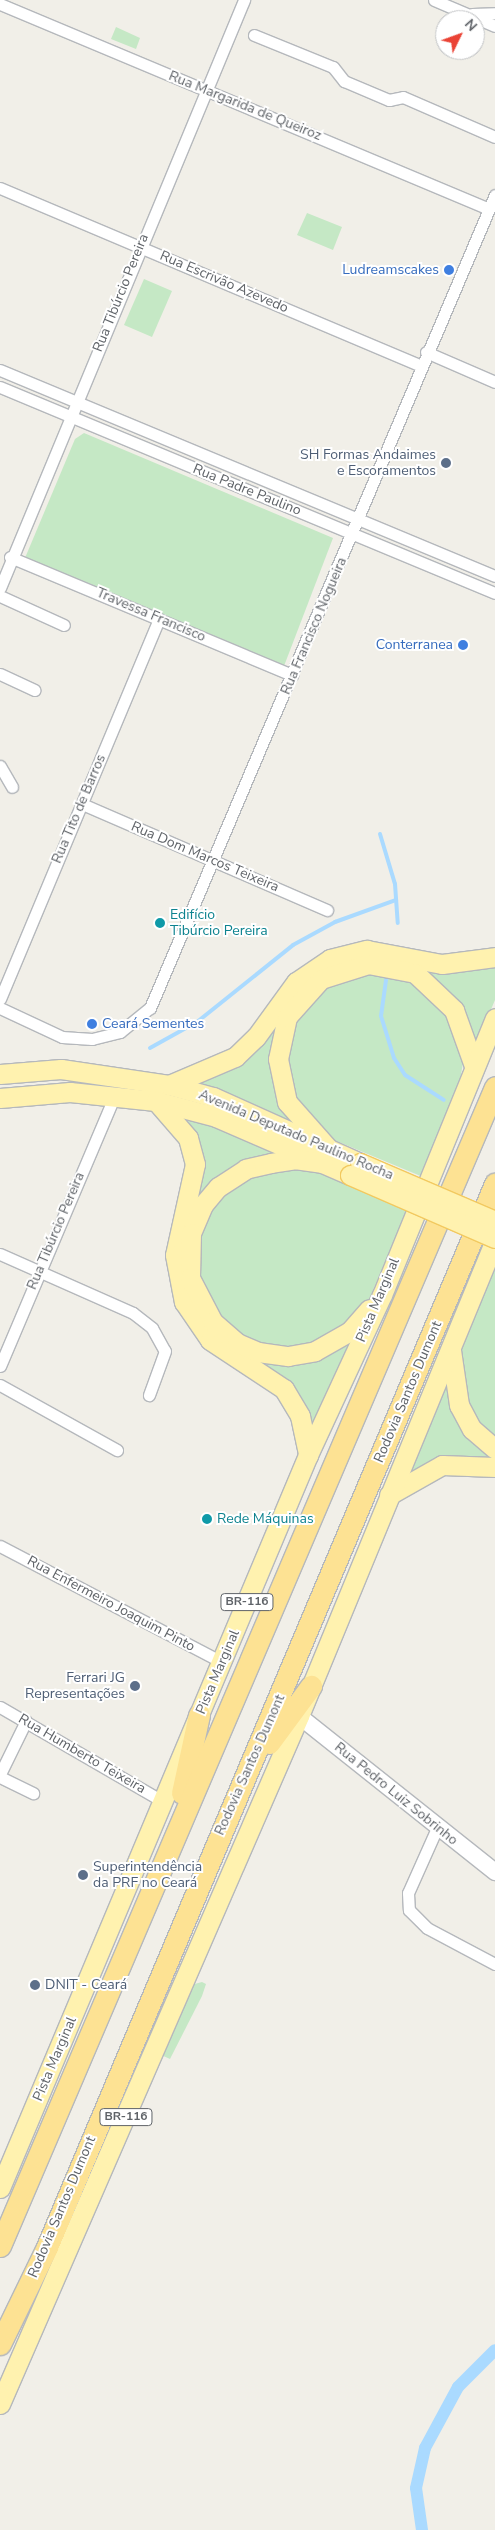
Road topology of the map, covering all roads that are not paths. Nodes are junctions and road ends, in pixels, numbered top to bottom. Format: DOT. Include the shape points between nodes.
graph roads {
  1 [pos="244,0"];
  2 [pos="434,0"];
  3 [pos="0,4"];
  4 [pos="458,10"];
  5 [pos="254,34"];
  6 [pos="206,92"];
  7 [pos="495,137"];
  8 [pos="0,188"];
  9 [pos="495,195"];
  10 [pos="489,208"];
  11 [pos="140,247"];
  12 [pos="426,352"];
  13 [pos="420,365"];
  14 [pos="1,375"];
  15 [pos="495,382"];
  16 [pos="0,387"];
  17 [pos="77,403"];
  18 [pos="70,417"];
  19 [pos="197,454"];
  20 [pos="192,468"];
  21 [pos="243,473"];
  22 [pos="238,487"];
  23 [pos="361,519"];
  24 [pos="354,533"];
  25 [pos="10,557"];
  26 [pos="2,573"];
  27 [pos="495,576"];
  28 [pos="0,588"];
  29 [pos="495,593"];
  30 [pos="0,596"];
  31 [pos="159,619"];
  32 [pos="64,625"];
  33 [pos="0,674"];
  34 [pos="292,675"];
  35 [pos="34,690"];
  36 [pos="0,766"];
  37 [pos="12,787"];
  38 [pos="82,804"];
  39 [pos="214,861"];
  40 [pos="327,910"];
  41 [pos="495,957"];
  42 [pos="0,999"];
  43 [pos="0,1008"];
  44 [pos="495,1018"];
  45 [pos="474,1066"];
  46 [pos="0,1074"];
  47 [pos="169,1084"];
  48 [pos="495,1087"];
  49 [pos="114,1097"];
  50 [pos="0,1098"];
  51 [pos="156,1102"];
  52 [pos="325,1155"];
  53 [pos="355,1169"];
  54 [pos="495,1184"];
  55 [pos="495,1221"];
  56 [pos="495,1239"];
  57 [pos="0,1254"];
  58 [pos="38,1271"];
  59 [pos="382,1295"];
  60 [pos="451,1347"];
  61 [pos="0,1366"];
  62 [pos="0,1385"];
  63 [pos="149,1395"];
  64 [pos="495,1449"];
  65 [pos="118,1450"];
  66 [pos="308,1455"];
  67 [pos="495,1467"];
  68 [pos="389,1495"];
  69 [pos="0,1546"];
  70 [pos="222,1662"];
  71 [pos="311,1686"];
  72 [pos="0,1707"];
  73 [pos="199,1715"];
  74 [pos="299,1716"];
  75 [pos="26,1721"];
  76 [pos="252,1762"];
  77 [pos="0,1775"];
  78 [pos="33,1793"];
  79 [pos="164,1802"];
  80 [pos="437,1828"];
  81 [pos="170,1845"];
  82 [pos="495,1872"];
  83 [pos="495,1964"];
  84 [pos="45,2140"];
  85 [pos="0,2188"];
  86 [pos="0,2208"];
  87 [pos="0,2246"];
  88 [pos="0,2344"];
  89 [pos="0,2404"];
  1 -- 6 [label="street, Rua Tibúrcio Pereira"];
  2 -- 4 [label="street"];
  3 -- 6 [label="street, Rua Margarida de Queiroz"];
  5 -- 7 [label="street" via="333,67 341,79 371,93 388,100 403,97"];
  6 -- 10 [label="street, Rua Margarida de Queiroz"];
  6 -- 11 [label="street, Rua Tibúrcio Pereira"];
  8 -- 11 [label="street, Rua Escrivão Azevedo"];
  9 -- 10 [label="street, Rua Francisco Nogueira"];
  10 -- 12 [label="street, Rua Francisco Nogueira"];
  11 -- 13 [label="street, Rua Escrivão Azevedo"];
  11 -- 17 [label="street, Rua Tibúrcio Pereira"];
  12 -- 13 [label="street, Rua Francisco Nogueira"];
  12 -- 15 [label="street"];
  13 -- 23 [label="street, Rua Francisco Nogueira"];
  14 -- 17 [label="street, Rua Padre Paulino"];
  16 -- 18 [label="street, Rua Padre Paulino"];
  17 -- 18 [label="street, Rua Tibúrcio Pereira"];
  17 -- 19 [label="street, Rua Padre Paulino"];
  18 -- 20 [label="street, Rua Padre Paulino"];
  18 -- 25 [label="street, Rua Tibúrcio Pereira"];
  19 -- 20 [label="street"];
  19 -- 21 [label="street, Rua Padre Paulino"];
  20 -- 22 [label="street, Rua Padre Paulino"];
  21 -- 22 [label="street"];
  21 -- 23 [label="street, Rua Padre Paulino"];
  22 -- 24 [label="street, Rua Padre Paulino"];
  23 -- 24 [label="street, Rua Francisco Nogueira"];
  23 -- 27 [label="street, Rua Padre Paulino"];
  24 -- 29 [label="street, Rua Padre Paulino"];
  24 -- 34 [label="street, Rua Francisco Nogueira"];
  25 -- 26 [label="street, Rua Tibúrcio Pereira"];
  25 -- 31 [label="street, Travessa Francisco"];
  26 -- 28 [label="street, Rua Tibúrcio Pereira"];
  30 -- 32 [label="street"];
  31 -- 34 [label="street, Travessa Francisco"];
  31 -- 38 [label="street, Rua Tito de Barros"];
  33 -- 35 [label="street"];
  34 -- 39 [label="street, Rua Francisco Nogueira"];
  36 -- 37 [label="street"];
  38 -- 39 [label="street, Rua Dom Marcos Teixeira"];
  38 -- 42 [label="street, Rua Tito de Barros"];
  39 -- 40 [label="street, Rua Dom Marcos Teixeira"];
  39 -- 43 [label="street, Rua Francisco Nogueira" via="150,1008 135,1022 108,1036 70,1038"];
  41 -- 47 [label="main road" via="442,964 367,950 330,959 296,982 256,1037 235,1057"];
  44 -- 45 [label="main road, Pista Marginal / BR-116"];
  45 -- 52 [label="main road" via="454,1010 415,974 368,964 321,979 287,1018 278,1059 287,1102"];
  45 -- 59 [label="main road, Pista Marginal / BR-116"];
  46 -- 47 [label="main road, Avenida Deputado Paulino Rocha" via="61,1069"];
  47 -- 52 [label="main road, Avenida Deputado Paulino Rocha" via="214,1097"];
  48 -- 81 [label="highway, BR-116"];
  49 -- 50 [label="main road, Avenida Deputado Paulino Rocha" via="40,1092"];
  49 -- 51 [label="main road, Avenida Deputado Paulino Rocha"];
  49 -- 58 [label="street, Rua Tibúrcio Pereira"];
  51 -- 52 [label="main road, Avenida Deputado Paulino Rocha" via="216,1117"];
  51 -- 66 [label="main road" via="188,1138 195,1164 175,1255 184,1302 210,1340 284,1389 300,1416"];
  52 -- 53 [label="main road, Avenida Deputado Paulino Rocha"];
  52 -- 59 [label="main road" via="246,1169 218,1187 203,1205 191,1233 188,1262 195,1293 213,1322 237,1343 288,1356 332,1343"];
  53 -- 55 [label="main road, Avenida Deputado Paulino Rocha, bridge"];
  53 -- 56 [label="main road, Avenida Deputado Paulino Rocha, bridge"];
  54 -- 76 [label="highway, Rodovia Santos Dumont / BR-116"];
  56 -- 60 [label="main road, BR-116"];
  57 -- 58 [label="street"];
  58 -- 61 [label="street, Rua Tibúrcio Pereira"];
  58 -- 63 [label="street" via="133,1313 159,1335 165,1351"];
  59 -- 66 [label="main road, Pista Marginal / BR-116"];
  60 -- 64 [label="main road" via="459,1404 472,1429"];
  60 -- 68 [label="main road, BR-116"];
  62 -- 65 [label="street"];
  66 -- 70 [label="main road, Pista Marginal / BR-116"];
  67 -- 68 [label="main road" via="442,1464"];
  68 -- 71 [label="main road, BR-116"];
  69 -- 70 [label="street, Rua Enfermeiro Joaquim Pinto"];
  70 -- 73 [label="main road, Pista Marginal / BR-116"];
  71 -- 74 [label="main road, BR-116"];
  71 -- 76 [label="highway"];
  72 -- 75 [label="street, Rua Humberto Teixeira"];
  73 -- 79 [label="main road, Pista Marginal / BR-116"];
  73 -- 81 [label="highway"];
  74 -- 80 [label="street, Rua Pedro Luiz Sobrinho"];
  74 -- 89 [label="main road, BR-116"];
  75 -- 77 [label="street"];
  75 -- 79 [label="street, Rua Humberto Teixeira"];
  76 -- 88 [label="highway, Rodovia Santos Dumont / BR-116" via="47,2247"];
  77 -- 78 [label="street"];
  79 -- 85 [label="main road, Pista Marginal / BR-116"];
  80 -- 82 [label="street, Rua Pedro Luiz Sobrinho"];
  80 -- 83 [label="street" via="408,1893 409,1910 427,1928"];
  81 -- 84 [label="highway, BR-116"];
  84 -- 86 [label="highway"];
  84 -- 87 [label="highway, BR-116"];
}
